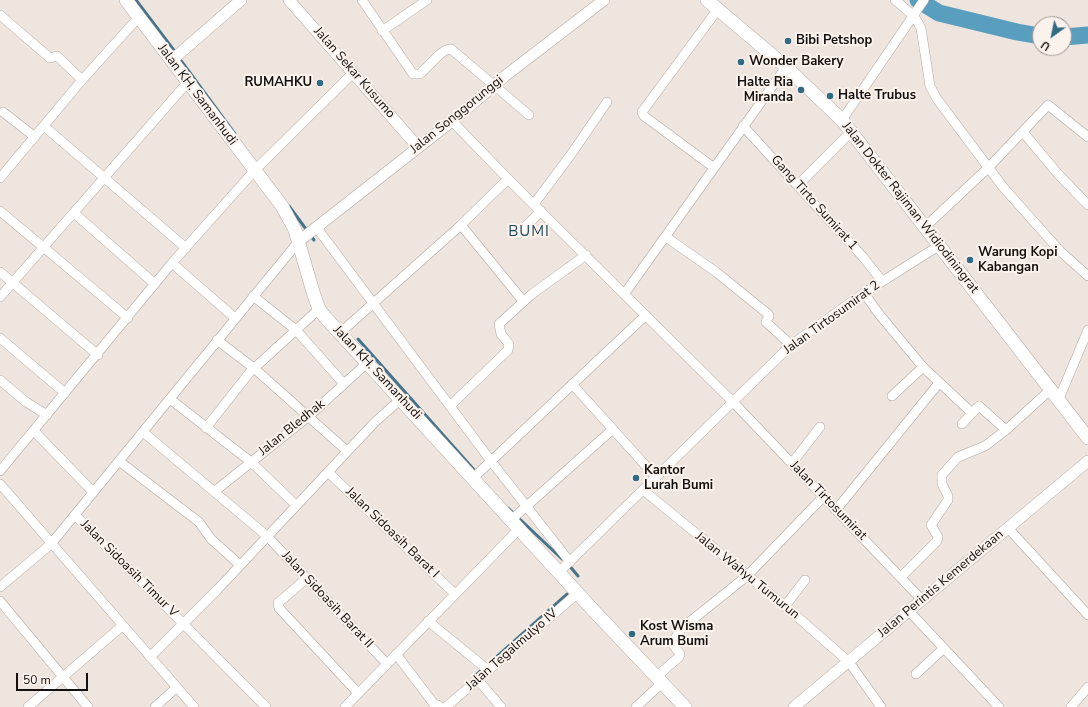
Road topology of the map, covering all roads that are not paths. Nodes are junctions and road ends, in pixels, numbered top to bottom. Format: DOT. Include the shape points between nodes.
graph roads {
  1 [pos="126,0"];
  2 [pos="241,0"];
  3 [pos="289,0"];
  4 [pos="362,0"];
  5 [pos="426,0"];
  6 [pos="604,0"];
  7 [pos="707,0"];
  8 [pos="895,0"];
  9 [pos="924,0"];
  10 [pos="718,9"];
  11 [pos="916,12"];
  12 [pos="0,15"];
  13 [pos="138,18"];
  14 [pos="382,31"];
  15 [pos="174,59"];
  16 [pos="786,67"];
  17 [pos="354,73"];
  18 [pos="82,80"];
  19 [pos="187,82"];
  20 [pos="494,85"];
  21 [pos="606,102"];
  22 [pos="4,112"];
  23 [pos="529,114"];
  24 [pos="842,120"];
  25 [pos="452,121"];
  26 [pos="1088,125"];
  27 [pos="44,126"];
  28 [pos="743,126"];
  29 [pos="851,132"];
  30 [pos="1023,132"];
  31 [pos="1085,135"];
  32 [pos="35,137"];
  33 [pos="418,147"];
  34 [pos="259,167"];
  35 [pos="713,167"];
  36 [pos="988,168"];
  37 [pos="105,177"];
  38 [pos="0,178"];
  39 [pos="508,179"];
  40 [pos="798,185"];
  41 [pos="534,204"];
  42 [pos="1088,205"];
  43 [pos="0,211"];
  44 [pos="541,211"];
  45 [pos="74,213"];
  46 [pos="461,225"];
  47 [pos="925,227"];
  48 [pos="308,234"];
  49 [pos="518,234"];
  50 [pos="666,237"];
  51 [pos="940,245"];
  52 [pos="43,247"];
  53 [pos="186,248"];
  54 [pos="586,255"];
  55 [pos="172,263"];
  56 [pos="0,272"];
  57 [pos="1088,276"];
  58 [pos="882,281"];
  59 [pos="12,282"];
  60 [pos="155,284"];
  61 [pos="625,293"];
  62 [pos="864,293"];
  63 [pos="0,296"];
  64 [pos="253,296"];
  65 [pos="523,301"];
  66 [pos="374,302"];
  67 [pos="319,308"];
  68 [pos="646,315"];
  69 [pos="128,318"];
  70 [pos="235,318"];
  71 [pos="296,330"];
  72 [pos="1088,330"];
  73 [pos="340,333"];
  74 [pos="0,338"];
  75 [pos="217,340"];
  76 [pos="791,345"];
  77 [pos="1085,348"];
  78 [pos="98,355"];
  79 [pos="367,363"];
  80 [pos="924,367"];
  81 [pos="255,369"];
  82 [pos="0,380"];
  83 [pos="939,383"];
  84 [pos="344,384"];
  85 [pos="572,384"];
  86 [pos="1050,390"];
  87 [pos="65,393"];
  88 [pos="892,396"];
  89 [pos="170,399"];
  90 [pos="401,399"];
  91 [pos="1058,401"];
  92 [pos="734,403"];
  93 [pos="450,406"];
  94 [pos="972,413"];
  95 [pos="47,415"];
  96 [pos="309,416"];
  97 [pos="962,424"];
  98 [pos="820,427"];
  99 [pos="206,428"];
  100 [pos="613,428"];
  101 [pos="1006,430"];
  102 [pos="34,431"];
  103 [pos="143,432"];
  104 [pos="1088,438"];
  105 [pos="347,451"];
  106 [pos="119,461"];
  107 [pos="491,461"];
  108 [pos="1088,461"];
  109 [pos="251,462"];
  110 [pos="792,463"];
  111 [pos="0,471"];
  112 [pos="328,472"];
  113 [pos="477,475"];
  114 [pos="656,477"];
  115 [pos="0,484"];
  116 [pos="215,490"];
  117 [pos="643,490"];
  118 [pos="94,492"];
  119 [pos="823,497"];
  120 [pos="296,505"];
  121 [pos="526,506"];
  122 [pos="836,510"];
  123 [pos="75,515"];
  124 [pos="515,525"];
  125 [pos="1008,528"];
  126 [pos="267,536"];
  127 [pos="51,544"];
  128 [pos="240,565"];
  129 [pos="565,566"];
  130 [pos="747,576"];
  131 [pos="902,577"];
  132 [pos="307,578"];
  133 [pos="805,580"];
  134 [pos="0,587"];
  135 [pos="578,593"];
  136 [pos="455,594"];
  137 [pos="922,600"];
  138 [pos="0,601"];
  139 [pos="785,606"];
  140 [pos="908,610"];
  141 [pos="1088,615"];
  142 [pos="428,621"];
  143 [pos="183,623"];
  144 [pos="122,626"];
  145 [pos="944,648"];
  146 [pos="396,654"];
  147 [pos="150,657"];
  148 [pos="849,662"];
  149 [pos="387,664"];
  150 [pos="485,668"];
  151 [pos="916,674"];
  152 [pos="64,678"];
  153 [pos="478,680"];
  154 [pos="659,680"];
  155 [pos="177,687"];
  156 [pos="1086,692"];
  157 [pos="358,693"];
  158 [pos="441,706"];
  159 [pos="28,707"];
  160 [pos="88,707"];
  161 [pos="155,707"];
  162 [pos="194,707"];
  163 [pos="266,707"];
  164 [pos="344,707"];
  165 [pos="501,707"];
  166 [pos="636,707"];
  167 [pos="685,707"];
  168 [pos="794,707"];
  169 [pos="881,707"];
  170 [pos="1000,707"];
  171 [pos="1071,707"];
  1 -- 13 [label="main road, Jalan KH. Samanhudi"];
  2 -- 15 [label="street"];
  3 -- 17 [label="street, Jalan Sekar Kusumo"];
  4 -- 14 [label="street"];
  5 -- 14 [label="street"];
  6 -- 20 [label="street, Jalan Songgorunggi"];
  7 -- 10 [label="main road, Jalan Dokter Rajiman Widiodiningrat"];
  8 -- 11 [label="street"];
  9 -- 11 [label="street"];
  10 -- 16 [label="main road, Jalan Dokter Rajiman Widiodiningrat"];
  10 -- 35 [label="street" via="642,112"];
  11 -- 24 [label="street"];
  11 -- 36 [label="street" via="922,28 930,86"];
  12 -- 18 [label="street" via="50,58 57,56"];
  13 -- 15 [label="main road, Jalan KH. Samanhudi"];
  13 -- 18 [label="street"];
  14 -- 20 [label="street" via="413,74 420,74 440,54 451,49"];
  15 -- 19 [label="main road, Jalan KH. Samanhudi"];
  16 -- 24 [label="main road, Jalan Dokter Rajiman Widiodiningrat"];
  16 -- 28 [label="street"];
  17 -- 33 [label="street, Jalan Sekar Kusumo"];
  17 -- 34 [label="street"];
  18 -- 27 [label="street"];
  19 -- 34 [label="main road, Jalan KH. Samanhudi"];
  19 -- 37 [label="street"];
  20 -- 23 [label="street"];
  20 -- 25 [label="street, Jalan Songgorunggi"];
  21 -- 41 [label="street"];
  22 -- 32 [label="street"];
  24 -- 29 [label="main road, Jalan Dokter Rajiman Widiodiningrat"];
  25 -- 33 [label="street, Jalan Songgorunggi"];
  25 -- 39 [label="street, Jalan Tirtosumirat"];
  26 -- 31 [label="street"];
  27 -- 32 [label="street"];
  27 -- 37 [label="street"];
  28 -- 35 [label="street"];
  28 -- 40 [label="street, Gang Tirto Sumirat 1"];
  29 -- 40 [label="street"];
  29 -- 47 [label="main road, Jalan Dokter Rajiman Widiodiningrat"];
  30 -- 31 [label="street" via="1048,105"];
  30 -- 36 [label="street"];
  30 -- 42 [label="street"];
  32 -- 38 [label="street"];
  33 -- 48 [label="street, Jalan Songgorunggi"];
  34 -- 48 [label="main road, Jalan KH. Samanhudi" via="282,206"];
  34 -- 53 [label="street"];
  35 -- 50 [label="street"];
  36 -- 47 [label="street"];
  36 -- 57 [label="street" via="1050,241"];
  37 -- 45 [label="street"];
  37 -- 53 [label="street"];
  39 -- 41 [label="street, Jalan Tirtosumirat"];
  39 -- 46 [label="street"];
  40 -- 58 [label="street, Gang Tirto Sumirat 1"];
  41 -- 44 [label="street, Jalan Tirtosumirat"];
  43 -- 52 [label="street"];
  44 -- 49 [label="street"];
  44 -- 54 [label="street, Jalan Tirtosumirat"];
  45 -- 52 [label="street"];
  45 -- 60 [label="street"];
  46 -- 65 [label="street"];
  46 -- 66 [label="street"];
  47 -- 51 [label="main road, Jalan Dokter Rajiman Widiodiningrat"];
  48 -- 64 [label="street"];
  48 -- 66 [label="street"];
  48 -- 67 [label="main road, Jalan KH. Samanhudi"];
  50 -- 61 [label="street"];
  50 -- 76 [label="street" via="716,272 768,314 766,322"];
  51 -- 58 [label="street, Jalan Tirtosumirat 2"];
  51 -- 86 [label="main road, Jalan Dokter Rajiman Widiodiningrat"];
  52 -- 59 [label="street"];
  52 -- 69 [label="street"];
  53 -- 55 [label="street"];
  54 -- 61 [label="street, Jalan Tirtosumirat"];
  54 -- 65 [label="street"];
  55 -- 60 [label="street"];
  55 -- 70 [label="street"];
  56 -- 59 [label="street"];
  58 -- 62 [label="street, Jalan Tirtosumirat 2"];
  59 -- 63 [label="street"];
  59 -- 78 [label="street"];
  60 -- 69 [label="street"];
  61 -- 68 [label="street, Jalan Tirtosumirat"];
  62 -- 76 [label="street, Jalan Tirtosumirat 2"];
  62 -- 80 [label="street"];
  64 -- 70 [label="street"];
  64 -- 71 [label="street"];
  65 -- 93 [label="street" via="499,324 508,350"];
  66 -- 73 [label="street"];
  66 -- 93 [label="street"];
  67 -- 71 [label="street"];
  67 -- 73 [label="main road, Jalan KH. Samanhudi"];
  68 -- 85 [label="street"];
  68 -- 92 [label="street, Jalan Tirtosumirat"];
  69 -- 78 [label="street"];
  70 -- 75 [label="street"];
  71 -- 81 [label="street" via="274,348"];
  71 -- 84 [label="street"];
  72 -- 77 [label="street"];
  73 -- 79 [label="main road, Jalan KH. Samanhudi"];
  74 -- 87 [label="street"];
  75 -- 81 [label="street"];
  75 -- 89 [label="street"];
  76 -- 92 [label="street, Jalan Tirtosumirat 2"];
  77 -- 91 [label="street"];
  78 -- 87 [label="street"];
  79 -- 84 [label="street, Jalan Bledhak"];
  79 -- 90 [label="main road, Jalan KH. Samanhudi"];
  80 -- 83 [label="street"];
  80 -- 88 [label="street"];
  81 -- 96 [label="street"];
  81 -- 99 [label="street"];
  82 -- 95 [label="street" via="26,402"];
  83 -- 94 [label="street"];
  83 -- 122 [label="street"];
  84 -- 96 [label="street, Jalan Bledhak"];
  85 -- 100 [label="street"];
  85 -- 107 [label="street"];
  86 -- 91 [label="main road, Jalan Dokter Rajiman Widiodiningrat"];
  86 -- 101 [label="street"];
  87 -- 95 [label="street"];
  89 -- 99 [label="street"];
  89 -- 103 [label="street"];
  90 -- 105 [label="street"];
  90 -- 113 [label="main road, Jalan KH. Samanhudi"];
  91 -- 104 [label="main road, Jalan Dokter Rajiman Widiodiningrat"];
  92 -- 110 [label="street, Jalan Tirtosumirat"];
  92 -- 114 [label="street, Jalan Tirtosumirat 2"];
  93 -- 107 [label="street"];
  94 -- 97 [label="street"];
  94 -- 101 [label="street" via="979,406"];
  95 -- 102 [label="street"];
  96 -- 105 [label="street"];
  96 -- 109 [label="street, Jalan Bledhak"];
  98 -- 110 [label="street"];
  99 -- 109 [label="street"];
  100 -- 114 [label="street"];
  100 -- 121 [label="street"];
  101 -- 131 [label="street" via="985,446 958,457 942,475 942,484 948,500 931,525 938,537 937,541"];
  102 -- 111 [label="street"];
  102 -- 118 [label="street"];
  103 -- 106 [label="street"];
  103 -- 116 [label="street, Jalan Sidoasih Barat II"];
  105 -- 112 [label="street"];
  106 -- 118 [label="street"];
  106 -- 128 [label="street" via="199,522 211,539"];
  107 -- 113 [label="street"];
  107 -- 121 [label="street"];
  108 -- 125 [label="street, Jalan Perintis Kemerdekaan"];
  109 -- 116 [label="street, Jalan Bledhak"];
  109 -- 120 [label="street"];
  110 -- 119 [label="street, Jalan Tirtosumirat"];
  112 -- 120 [label="street"];
  112 -- 136 [label="street, Jalan Sidoasih Barat I"];
  113 -- 124 [label="main road, Jalan KH. Samanhudi"];
  114 -- 117 [label="street, Jalan Tirtosumirat 2"];
  115 -- 127 [label="street"];
  116 -- 126 [label="street, Jalan Sidoasih Barat II"];
  117 -- 129 [label="street, Jalan Tirtosumirat 2"];
  117 -- 130 [label="street, Jalan Wahyu Tumurun"];
  118 -- 123 [label="street"];
  119 -- 122 [label="street, Jalan Tirtosumirat"];
  119 -- 130 [label="street"];
  120 -- 126 [label="street"];
  121 -- 124 [label="street"];
  121 -- 129 [label="street"];
  122 -- 131 [label="street, Jalan Tirtosumirat"];
  123 -- 127 [label="street"];
  123 -- 143 [label="street, Jalan Sidoasih Timur V"];
  124 -- 129 [label="main road, Jalan KH. Samanhudi"];
  124 -- 136 [label="street"];
  125 -- 137 [label="street, Jalan Perintis Kemerdekaan"];
  125 -- 141 [label="street"];
  126 -- 128 [label="street"];
  126 -- 132 [label="street, Jalan Sidoasih Barat II"];
  127 -- 134 [label="street"];
  127 -- 144 [label="street"];
  128 -- 143 [label="street"];
  129 -- 135 [label="main road, Jalan KH. Samanhudi"];
  130 -- 139 [label="street, Jalan Wahyu Tumurun"];
  130 -- 154 [label="street" via="682,628 672,642 680,654 679,657"];
  131 -- 137 [label="street, Jalan Tirtosumirat"];
  132 -- 149 [label="street, Jalan Sidoasih Barat II"];
  132 -- 157 [label="street" via="278,603 279,608"];
  133 -- 139 [label="street"];
  135 -- 150 [label="street, Jalan Tegalmulyo IV"];
  135 -- 154 [label="main road, Jalan KH. Samanhudi"];
  136 -- 142 [label="street"];
  137 -- 140 [label="street, Jalan Perintis Kemerdekaan"];
  138 -- 152 [label="street"];
  139 -- 148 [label="street, Jalan Wahyu Tumurun"];
  140 -- 145 [label="street"];
  140 -- 148 [label="street, Jalan Perintis Kemerdekaan"];
  142 -- 146 [label="street"];
  142 -- 150 [label="street"];
  143 -- 147 [label="street"];
  143 -- 163 [label="street, Jalan Sidoasih Timur V"];
  144 -- 147 [label="street"];
  144 -- 152 [label="street"];
  145 -- 151 [label="street"];
  145 -- 170 [label="street"];
  146 -- 149 [label="street"];
  146 -- 158 [label="street" via="434,704"];
  147 -- 155 [label="street"];
  148 -- 168 [label="street, Jalan Perintis Kemerdekaan"];
  148 -- 169 [label="street, Jalan Wahyu Tumurun"];
  149 -- 157 [label="street"];
  150 -- 153 [label="street, Jalan Tegalmulyo IV"];
  152 -- 159 [label="street"];
  152 -- 160 [label="street"];
  153 -- 158 [label="street, Jalan Tegalmulyo IV"];
  153 -- 165 [label="street"];
  154 -- 166 [label="street"];
  154 -- 167 [label="main road, Jalan KH. Samanhudi"];
  155 -- 161 [label="street"];
  155 -- 162 [label="street"];
  156 -- 171 [label="street"];
  157 -- 164 [label="street"];
}
